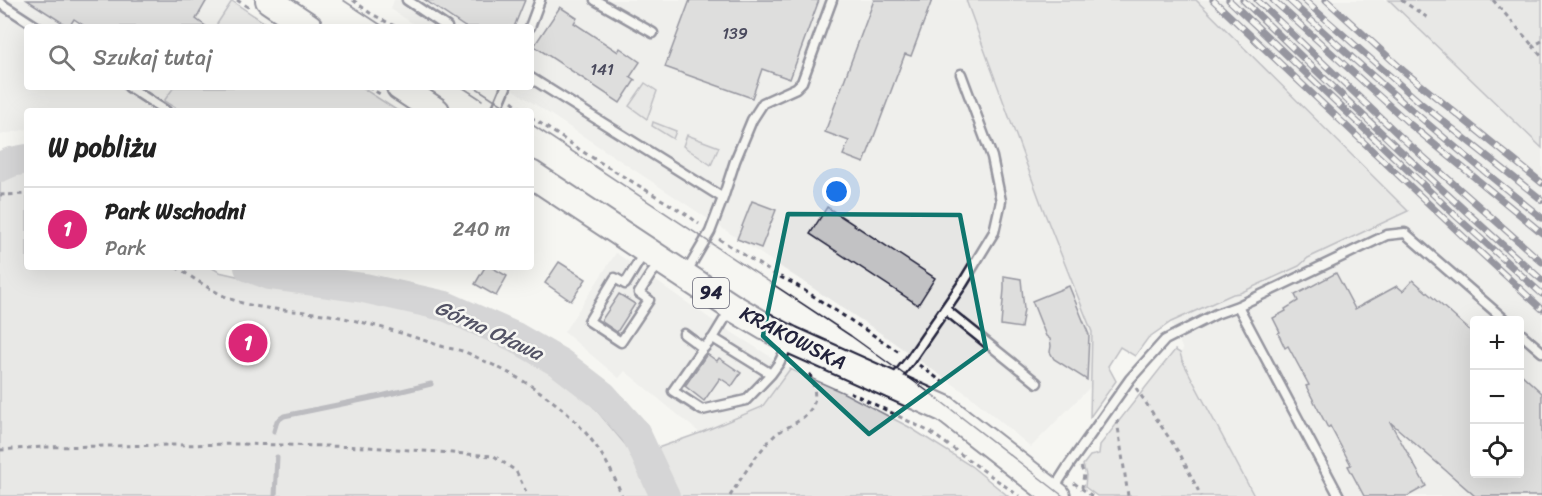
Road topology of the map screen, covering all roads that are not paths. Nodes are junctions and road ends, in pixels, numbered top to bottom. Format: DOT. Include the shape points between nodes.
graph roads {
  1 [pos="268,0"];
  2 [pos="407,0"];
  3 [pos="540,0"];
  4 [pos="595,0"];
  5 [pos="832,0"];
  6 [pos="0,3"];
  7 [pos="32,24"];
  8 [pos="304,24"];
  9 [pos="443,24"];
  10 [pos="531,24"];
  11 [pos="653,33"];
  12 [pos="961,74"];
  13 [pos="534,80"];
  14 [pos="134,90"];
  15 [pos="404,90"];
  16 [pos="505,90"];
  17 [pos="161,108"];
  18 [pos="432,108"];
  19 [pos="497,108"];
  20 [pos="534,176"];
  21 [pos="723,198"];
  22 [pos="655,255"];
  23 [pos="685,276"];
  24 [pos="625,284"];
  25 [pos="639,293"];
  26 [pos="1238,306"];
  27 [pos="732,307"];
  28 [pos="945,309"];
  29 [pos="1499,316"];
  30 [pos="684,334"];
  31 [pos="1524,336"];
  32 [pos="713,338"];
  33 [pos="791,340"];
  34 [pos="703,348"];
  35 [pos="1542,352"];
  36 [pos="771,374"];
  37 [pos="1037,383"];
  38 [pos="889,385"];
  39 [pos="1055,490"];
  40 [pos="1339,496"];
  1 -- 8 [label="main road"];
  2 -- 9 [label="lane"];
  3 -- 10 [label="lane"];
  4 -- 11 [label="lane"];
  5 -- 21 [label="lane" via="802,82 763,103 752,120"];
  6 -- 7 [label="lane"];
  12 -- 28 [label="lane" via="992,157 1001,201 994,232"];
  13 -- 21 [label="lane"];
  14 -- 17 [label="lane"];
  15 -- 18 [label="main road"];
  16 -- 19 [label="lane"];
  20 -- 22 [label="main road, KRAKOWSKA / 94"];
  21 -- 23 [label="lane" via="710,232"];
  22 -- 23 [label="main road, KRAKOWSKA / 94"];
  22 -- 24 [label="lane"];
  22 -- 25 [label="lane" via="651,274"];
  23 -- 27 [label="main road, KRAKOWSKA / 94"];
  24 -- 25 [label="lane"];
  24 -- 25 [label="lane" via="615,278 589,321 621,342 649,300"];
  26 -- 29 [label="lane" via="1387,235 1405,233"];
  26 -- 39 [label="lane" via="1165,340 1130,379"];
  26 -- 40 [label="lane"];
  27 -- 32 [label="lane"];
  27 -- 33 [label="main road, KRAKOWSKA / 94"];
  28 -- 37 [label="lane"];
  28 -- 38 [label="lane"];
  30 -- 34 [label="lane"];
  31 -- 35 [label="lane"];
  32 -- 34 [label="lane"];
  32 -- 36 [label="lane"];
  33 -- 36 [label="lane"];
  33 -- 38 [label="main road, KRAKOWSKA / 94"];
  34 -- 36 [label="lane" via="674,391 702,411 746,400"];
  38 -- 39 [label="main road, KRAKOWSKA / 94" via="945,409"];
}
